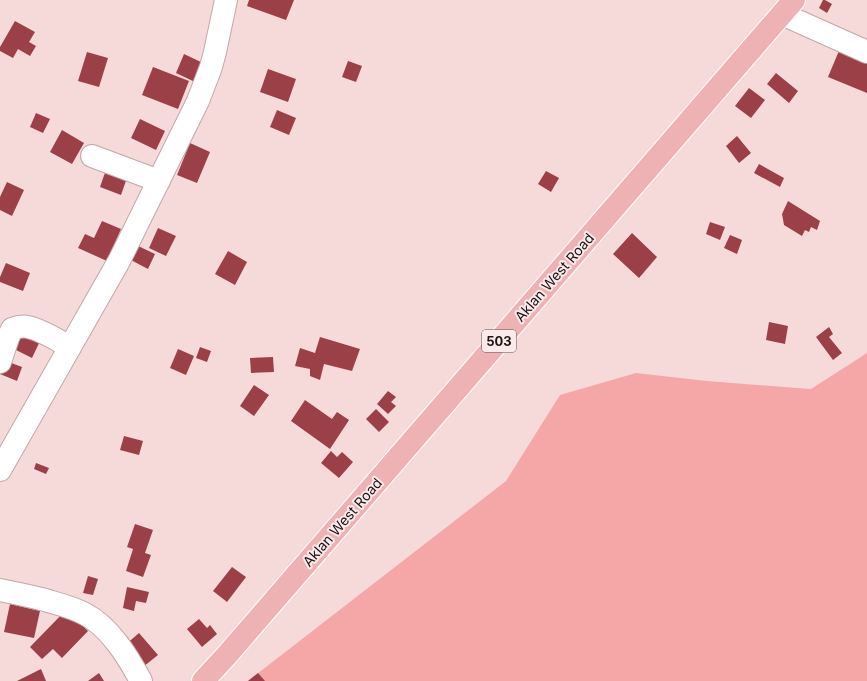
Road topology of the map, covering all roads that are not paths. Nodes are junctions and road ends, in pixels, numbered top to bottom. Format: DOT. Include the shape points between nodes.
graph roads {
  1 [pos="226,0"];
  2 [pos="788,7"];
  3 [pos="867,52"];
  4 [pos="92,156"];
  5 [pos="158,181"];
  6 [pos="70,347"];
  7 [pos="0,362"];
  8 [pos="0,470"];
  9 [pos="0,590"];
  10 [pos="141,681"];
  11 [pos="203,681"];
  1 -- 5 [label="street" via="211,67 198,101"];
  2 -- 3 [label="street"];
  2 -- 11 [label="main road, Aklan West Road / 503"];
  4 -- 5 [label="street"];
  5 -- 6 [label="street" via="119,262"];
  6 -- 7 [label="street" via="28,327 19,327 12,329"];
  6 -- 8 [label="street"];
  9 -- 10 [label="street" via="70,607 86,614 114,638"];
}
